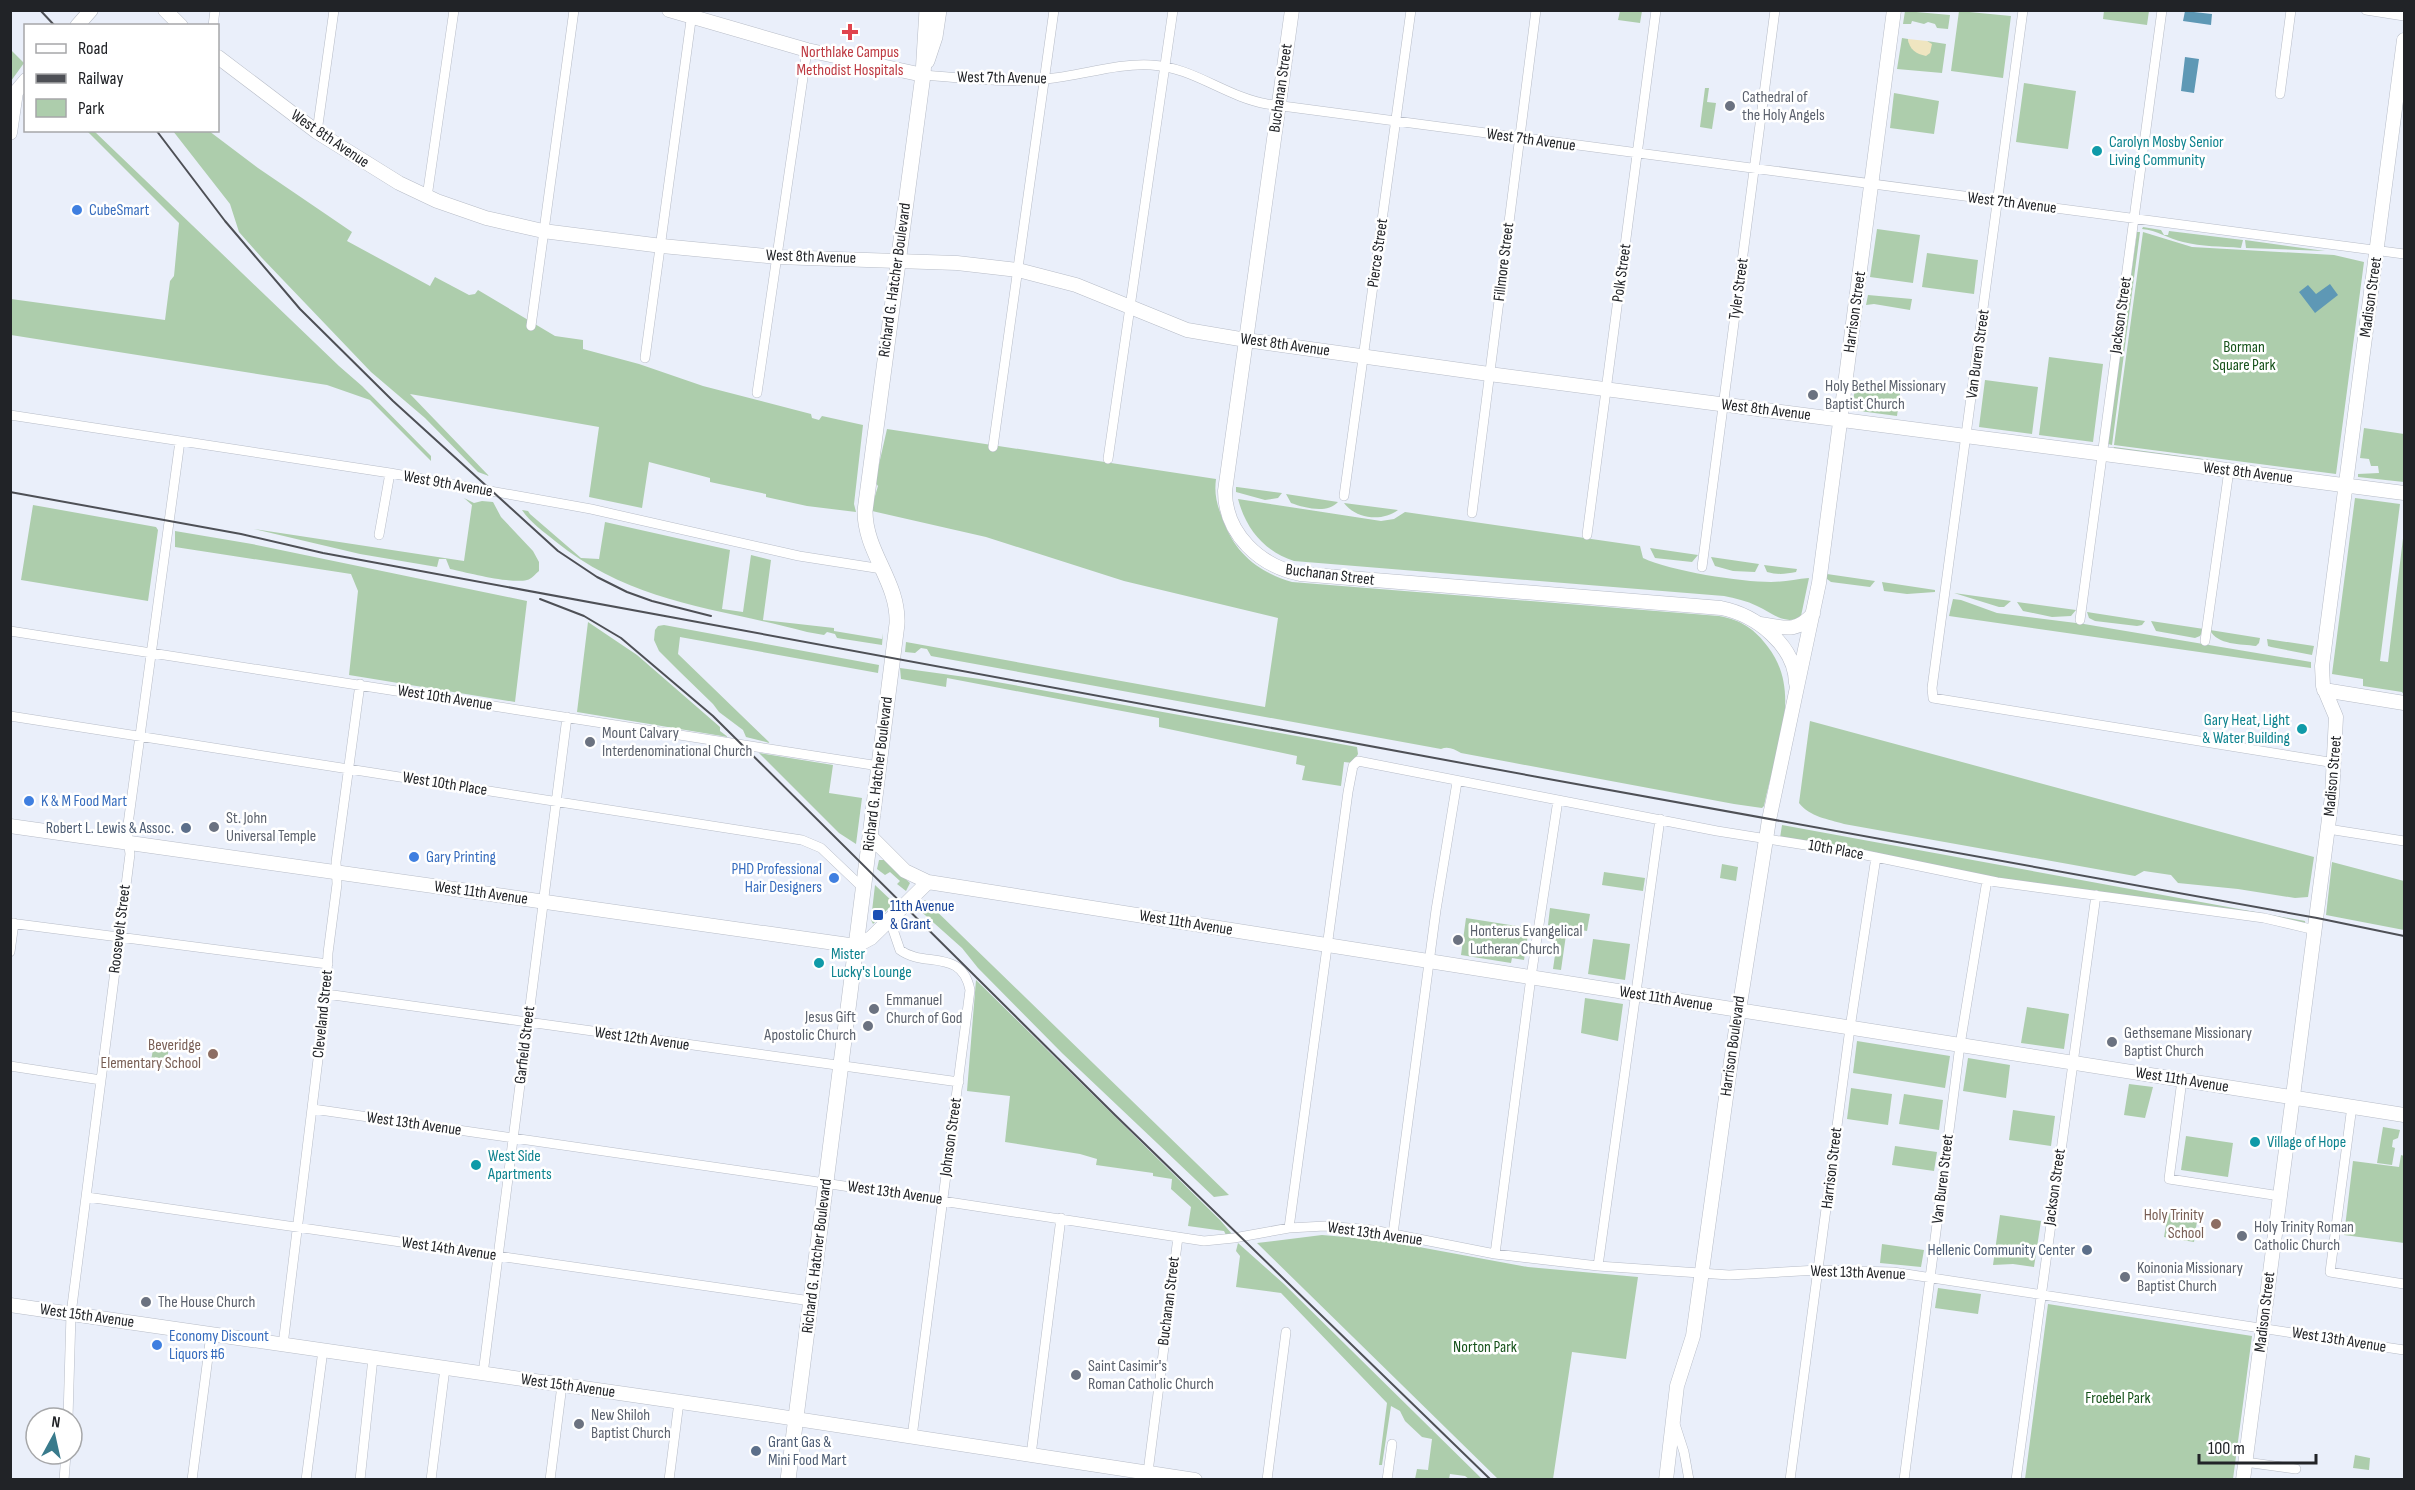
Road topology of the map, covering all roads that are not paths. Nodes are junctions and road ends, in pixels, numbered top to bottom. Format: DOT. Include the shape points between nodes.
graph roads {
  1 [pos="91,10"];
  2 [pos="165,10"];
  3 [pos="334,10"];
  4 [pos="454,10"];
  5 [pos="574,10"];
  6 [pos="669,10"];
  7 [pos="927,10"];
  8 [pos="939,10"];
  9 [pos="1054,10"];
  10 [pos="1173,10"];
  11 [pos="1292,10"];
  12 [pos="1411,10"];
  13 [pos="1536,10"];
  14 [pos="1656,10"];
  15 [pos="1775,10"];
  16 [pos="1894,10"];
  17 [pos="2023,10"];
  18 [pos="2162,10"];
  19 [pos="2291,10"];
  20 [pos="2366,10"];
  21 [pos="692,14"];
  22 [pos="2404,16"];
  23 [pos="79,24"];
  24 [pos="179,24"];
  25 [pos="2404,40"];
  26 [pos="807,50"];
  27 [pos="219,58"];
  28 [pos="1164,67"];
  29 [pos="923,75"];
  30 [pos="1044,80"];
  31 [pos="24,82"];
  32 [pos="2280,94"];
  33 [pos="1279,105"];
  34 [pos="1396,121"];
  35 [pos="317,132"];
  36 [pos="10,133"];
  37 [pos="1520,138"];
  38 [pos="1637,153"];
  39 [pos="1754,169"];
  40 [pos="1872,185"];
  41 [pos="427,197"];
  42 [pos="1999,201"];
  43 [pos="2135,219"];
  44 [pos="543,231"];
  45 [pos="662,246"];
  46 [pos="2377,250"];
  47 [pos="2404,254"];
  48 [pos="777,257"];
  49 [pos="897,260"];
  50 [pos="1018,270"];
  51 [pos="1130,307"];
  52 [pos="531,326"];
  53 [pos="1246,340"];
  54 [pos="1364,357"];
  55 [pos="645,358"];
  56 [pos="1489,374"];
  57 [pos="1606,389"];
  58 [pos="757,393"];
  59 [pos="1723,404"];
  60 [pos="10,415"];
  61 [pos="1841,419"];
  62 [pos="1968,436"];
  63 [pos="180,441"];
  64 [pos="993,447"];
  65 [pos="2102,454"];
  66 [pos="1108,459"];
  67 [pos="2229,470"];
  68 [pos="390,473"];
  69 [pos="2346,485"];
  70 [pos="2404,493"];
  71 [pos="1344,496"];
  72 [pos="1472,513"];
  73 [pos="379,535"];
  74 [pos="1587,535"];
  75 [pos="1702,567"];
  76 [pos="882,569"];
  77 [pos="1813,614"];
  78 [pos="2080,620"];
  79 [pos="1760,624"];
  80 [pos="10,630"];
  81 [pos="2205,641"];
  82 [pos="152,652"];
  83 [pos="360,684"];
  84 [pos="2324,690"];
  85 [pos="2404,703"];
  86 [pos="1795,705"];
  87 [pos="10,716"];
  88 [pos="567,717"];
  89 [pos="140,736"];
  90 [pos="2335,763"];
  91 [pos="879,766"];
  92 [pos="349,768"];
  93 [pos="1457,782"];
  94 [pos="1558,800"];
  95 [pos="556,801"];
  96 [pos="1660,819"];
  97 [pos="10,826"];
  98 [pos="2328,829"];
  99 [pos="870,836"];
  100 [pos="1767,838"];
  101 [pos="2404,841"];
  102 [pos="128,843"];
  103 [pos="1876,857"];
  104 [pos="336,872"];
  105 [pos="1986,880"];
  106 [pos="928,882"];
  107 [pos="863,888"];
  108 [pos="2096,895"];
  109 [pos="544,902"];
  110 [pos="890,921"];
  111 [pos="12,923"];
  112 [pos="2315,930"];
  113 [pos="120,937"];
  114 [pos="1326,945"];
  115 [pos="856,946"];
  116 [pos="10,952"];
  117 [pos="1430,961"];
  118 [pos="328,964"];
  119 [pos="1531,977"];
  120 [pos="326,994"];
  121 [pos="1636,994"];
  122 [pos="1738,1010"];
  123 [pos="528,1023"];
  124 [pos="1850,1028"];
  125 [pos="1960,1045"];
  126 [pos="2072,1063"];
  127 [pos="840,1065"];
  128 [pos="10,1066"];
  129 [pos="101,1080"];
  130 [pos="2182,1080"];
  131 [pos="959,1082"];
  132 [pos="2293,1097"];
  133 [pos="2352,1106"];
  134 [pos="313,1109"];
  135 [pos="2404,1115"];
  136 [pos="513,1138"];
  137 [pos="826,1183"];
  138 [pos="2280,1196"];
  139 [pos="87,1197"];
  140 [pos="942,1200"];
  141 [pos="1061,1218"];
  142 [pos="298,1227"];
  143 [pos="1289,1228"];
  144 [pos="1393,1234"];
  145 [pos="1178,1237"];
  146 [pos="1495,1254"];
  147 [pos="498,1256"];
  148 [pos="1598,1266"];
  149 [pos="1818,1270"];
  150 [pos="1702,1272"];
  151 [pos="1930,1278"];
  152 [pos="2404,1284"];
  153 [pos="2040,1294"];
  154 [pos="811,1301"];
  155 [pos="10,1305"];
  156 [pos="71,1314"];
  157 [pos="2263,1328"];
  158 [pos="1286,1332"];
  159 [pos="211,1334"];
  160 [pos="283,1345"];
  161 [pos="323,1350"];
  162 [pos="2404,1350"];
  163 [pos="373,1358"];
  164 [pos="445,1368"];
  165 [pos="483,1374"];
  166 [pos="562,1385"];
  167 [pos="679,1402"];
  168 [pos="68,1406"];
  169 [pos="1673,1418"];
  170 [pos="796,1419"];
  171 [pos="912,1437"];
  172 [pos="1392,1444"];
  173 [pos="1031,1455"];
  174 [pos="2245,1462"];
  175 [pos="2296,1469"];
  176 [pos="1148,1472"];
  177 [pos="192,1479"];
  178 [pos="306,1479"];
  179 [pos="360,1479"];
  180 [pos="431,1479"];
  181 [pos="550,1479"];
  182 [pos="669,1479"];
  183 [pos="788,1479"];
  184 [pos="1195,1479"];
  185 [pos="1267,1479"];
  186 [pos="1387,1479"];
  187 [pos="1666,1479"];
  188 [pos="1689,1479"];
  189 [pos="1790,1479"];
  190 [pos="1904,1479"];
  191 [pos="2016,1479"];
  192 [pos="2243,1479"];
  1 -- 23 [label="street"];
  2 -- 24 [label="street"];
  3 -- 35 [label="street"];
  4 -- 41 [label="street"];
  5 -- 44 [label="street"];
  6 -- 21 [label="street, West 7th Avenue"];
  7 -- 29 [label="main road, Richard G. Hatcher Boulevard"];
  8 -- 29 [label="main road, Richard G. Hatcher Boulevard"];
  9 -- 30 [label="street"];
  10 -- 28 [label="street"];
  11 -- 33 [label="street, Buchanan Street"];
  12 -- 34 [label="street, Pierce Street"];
  13 -- 37 [label="street, Fillmore Street"];
  14 -- 38 [label="street, Polk Street"];
  15 -- 39 [label="street, Tyler Street"];
  16 -- 40 [label="street, Harrison Street"];
  17 -- 42 [label="street, Van Buren Street"];
  18 -- 43 [label="street, Jackson Street"];
  19 -- 32 [label="street"];
  20 -- 22 [label="street"];
  21 -- 26 [label="street, West 7th Avenue"];
  21 -- 45 [label="street"];
  25 -- 46 [label="street, Madison Street"];
  26 -- 29 [label="street, West 7th Avenue"];
  26 -- 48 [label="street"];
  27 -- 35 [label="street, West 8th Avenue"];
  28 -- 30 [label="street, West 7th Avenue" via="1138,65"];
  28 -- 33 [label="street, West 7th Avenue" via="1188,73 1242,98"];
  28 -- 51 [label="street"];
  29 -- 30 [label="street, West 7th Avenue"];
  29 -- 49 [label="main road, Richard G. Hatcher Boulevard"];
  30 -- 50 [label="street"];
  31 -- 36 [label="street" via="16,92"];
  33 -- 34 [label="street, West 7th Avenue"];
  33 -- 53 [label="street, Buchanan Street"];
  34 -- 37 [label="street, West 7th Avenue"];
  34 -- 54 [label="street, Pierce Street"];
  35 -- 41 [label="street, West 8th Avenue"];
  37 -- 38 [label="street, West 7th Avenue"];
  37 -- 56 [label="street, Fillmore Street"];
  38 -- 39 [label="street, West 7th Avenue"];
  38 -- 57 [label="street, Polk Street"];
  39 -- 40 [label="street, West 7th Avenue"];
  39 -- 59 [label="street, Tyler Street"];
  40 -- 42 [label="street, West 7th Avenue"];
  40 -- 61 [label="street, Harrison Street"];
  41 -- 44 [label="street, West 8th Avenue" via="486,218"];
  42 -- 43 [label="street, West 7th Avenue"];
  42 -- 62 [label="street, Van Buren Street"];
  43 -- 46 [label="street, West 7th Avenue"];
  43 -- 65 [label="street, Jackson Street"];
  44 -- 45 [label="street, West 8th Avenue"];
  44 -- 52 [label="street"];
  45 -- 48 [label="street, West 8th Avenue"];
  45 -- 55 [label="street"];
  46 -- 47 [label="street, West 7th Avenue"];
  46 -- 69 [label="street, Madison Street"];
  48 -- 49 [label="street, West 8th Avenue"];
  48 -- 58 [label="street"];
  49 -- 50 [label="street, West 8th Avenue"];
  49 -- 76 [label="main road, Richard G. Hatcher Boulevard" via="865,511 868,540"];
  50 -- 51 [label="street, West 8th Avenue" via="1076,285"];
  50 -- 64 [label="street"];
  51 -- 53 [label="street, West 8th Avenue" via="1187,330"];
  51 -- 66 [label="street"];
  53 -- 54 [label="street, West 8th Avenue"];
  53 -- 79 [label="street, Buchanan Street" via="1225,495 1240,537 1250,550 1272,565 1300,574 1721,608 1739,611"];
  54 -- 56 [label="street, West 8th Avenue"];
  54 -- 71 [label="street, Pierce Street"];
  56 -- 57 [label="street, West 8th Avenue"];
  56 -- 72 [label="street, Fillmore Street"];
  57 -- 59 [label="street, West 8th Avenue"];
  57 -- 74 [label="street, Polk Street"];
  59 -- 61 [label="street, West 8th Avenue"];
  59 -- 75 [label="street, Tyler Street"];
  60 -- 63 [label="street, West 9th Avenue"];
  61 -- 62 [label="street, West 8th Avenue"];
  61 -- 77 [label="street, Harrison Street"];
  62 -- 65 [label="street, West 8th Avenue"];
  62 -- 90 [label="street, Van Buren Street" via="1933,698"];
  63 -- 68 [label="street, West 9th Avenue"];
  63 -- 82 [label="street, Roosevelt Street"];
  65 -- 67 [label="street, West 8th Avenue"];
  65 -- 78 [label="street, Jackson Street"];
  67 -- 69 [label="street, West 8th Avenue"];
  67 -- 81 [label="street"];
  68 -- 73 [label="street"];
  68 -- 76 [label="street, West 9th Avenue" via="591,509 799,556"];
  69 -- 70 [label="street, West 8th Avenue"];
  69 -- 84 [label="street, Madison Street" via="2322,666"];
  76 -- 91 [label="main road, Richard G. Hatcher Boulevard" via="898,607"];
  77 -- 79 [label="street" via="1795,628"];
  77 -- 86 [label="street, Harrison Boulevard"];
  79 -- 86 [label="street, Buchanan Street" via="1792,665"];
  80 -- 82 [label="street, West 10th Avenue"];
  82 -- 83 [label="street, West 10th Avenue"];
  82 -- 89 [label="street, Roosevelt Street"];
  83 -- 88 [label="street, West 10th Avenue"];
  83 -- 92 [label="street, Cleveland Street"];
  84 -- 85 [label="street"];
  84 -- 90 [label="street, Madison Street" via="2336,717"];
  86 -- 100 [label="street, Harrison Boulevard"];
  87 -- 89 [label="street, West 10th Place"];
  88 -- 91 [label="street, West 10th Avenue"];
  88 -- 95 [label="street, Garfield Street"];
  89 -- 92 [label="street, West 10th Place"];
  89 -- 102 [label="street, Roosevelt Street"];
  90 -- 98 [label="street, Madison Street"];
  91 -- 99 [label="main road, Richard G. Hatcher Boulevard"];
  92 -- 95 [label="street, West 10th Place"];
  92 -- 104 [label="street, Cleveland Street"];
  93 -- 94 [label="street, 10th Place"];
  93 -- 114 [label="street, 10th Place" via="1359,761 1353,766"];
  93 -- 117 [label="street"];
  94 -- 96 [label="street, 10th Place"];
  94 -- 119 [label="street"];
  95 -- 107 [label="street, West 10th Place" via="802,840 821,848"];
  95 -- 109 [label="street, Garfield Street"];
  96 -- 100 [label="street, 10th Place"];
  96 -- 121 [label="street"];
  97 -- 102 [label="street, West 11th Avenue"];
  98 -- 101 [label="street"];
  98 -- 112 [label="street, Madison Street"];
  99 -- 106 [label="street, West 11th Avenue" via="905,871"];
  99 -- 107 [label="main road, Richard G. Hatcher Boulevard"];
  100 -- 103 [label="street, 10th Place"];
  100 -- 122 [label="street, Harrison Boulevard"];
  102 -- 104 [label="street, West 11th Avenue"];
  102 -- 113 [label="street, Roosevelt Street"];
  103 -- 105 [label="street, 10th Place"];
  103 -- 124 [label="street, Harrison Street"];
  104 -- 109 [label="street, West 11th Avenue"];
  104 -- 118 [label="street, Cleveland Street"];
  105 -- 108 [label="street, 10th Place"];
  105 -- 125 [label="street, Van Buren Street"];
  106 -- 110 [label="street"];
  106 -- 114 [label="street, West 11th Avenue"];
  107 -- 115 [label="main road, Richard G. Hatcher Boulevard"];
  108 -- 112 [label="street, 10th Place" via="2264,918"];
  108 -- 126 [label="street, Jackson Street"];
  109 -- 115 [label="street, West 11th Avenue"];
  109 -- 123 [label="street, Garfield Street"];
  110 -- 115 [label="street"];
  110 -- 131 [label="street, Johnson Street" via="897,946 903,952 952,963 969,984"];
  111 -- 113 [label="street"];
  111 -- 116 [label="street"];
  112 -- 132 [label="street, Madison Street"];
  113 -- 118 [label="street"];
  113 -- 129 [label="street, Roosevelt Street"];
  114 -- 117 [label="street, West 11th Avenue"];
  114 -- 143 [label="street"];
  115 -- 127 [label="main road, Richard G. Hatcher Boulevard"];
  117 -- 119 [label="street, West 11th Avenue"];
  117 -- 144 [label="street"];
  118 -- 120 [label="street, Cleveland Street"];
  119 -- 121 [label="street, West 11th Avenue"];
  119 -- 146 [label="street"];
  120 -- 123 [label="street, West 12th Avenue"];
  120 -- 134 [label="street, Cleveland Street"];
  121 -- 122 [label="street, West 11th Avenue"];
  121 -- 148 [label="street"];
  122 -- 124 [label="street, West 11th Avenue"];
  122 -- 150 [label="street, Harrison Boulevard"];
  123 -- 127 [label="street, West 12th Avenue"];
  123 -- 136 [label="street, Garfield Street"];
  124 -- 125 [label="street, West 11th Avenue"];
  124 -- 149 [label="street, Harrison Street"];
  125 -- 126 [label="street, West 11th Avenue"];
  125 -- 151 [label="street, Van Buren Street"];
  126 -- 130 [label="street, West 11th Avenue"];
  126 -- 153 [label="street, Jackson Street"];
  127 -- 131 [label="street, West 12th Avenue"];
  127 -- 137 [label="main road, Richard G. Hatcher Boulevard"];
  128 -- 129 [label="street"];
  129 -- 139 [label="street, Roosevelt Street"];
  130 -- 132 [label="street, West 11th Avenue"];
  130 -- 138 [label="street" via="2169,1179"];
  131 -- 140 [label="street, Johnson Street"];
  132 -- 133 [label="street, West 11th Avenue"];
  132 -- 138 [label="street, Madison Street"];
  133 -- 135 [label="street, West 11th Avenue"];
  133 -- 152 [label="street" via="2330,1272"];
  134 -- 136 [label="street, West 13th Avenue"];
  134 -- 142 [label="street, Cleveland Street"];
  136 -- 137 [label="street, West 13th Avenue"];
  136 -- 147 [label="street, Garfield Street"];
  137 -- 140 [label="street, West 13th Avenue"];
  137 -- 154 [label="main road, Richard G. Hatcher Boulevard"];
  138 -- 157 [label="street, Madison Street"];
  139 -- 142 [label="street, West 14th Avenue"];
  139 -- 156 [label="street, Roosevelt Street"];
  140 -- 141 [label="street, West 13th Avenue"];
  140 -- 171 [label="street, Johnson Street"];
  141 -- 145 [label="street, West 13th Avenue"];
  141 -- 173 [label="street"];
  142 -- 147 [label="street, West 14th Avenue"];
  142 -- 160 [label="street, Cleveland Street"];
  143 -- 144 [label="street, West 13th Avenue" via="1325,1226"];
  143 -- 145 [label="street, West 13th Avenue" via="1215,1241"];
  144 -- 146 [label="street, West 13th Avenue"];
  145 -- 176 [label="street, Buchanan Street"];
  146 -- 148 [label="street, West 13th Avenue"];
  147 -- 154 [label="street, West 14th Avenue"];
  147 -- 165 [label="street, Garfield Street"];
  148 -- 150 [label="street, West 13th Avenue"];
  149 -- 150 [label="street, West 13th Avenue" via="1761,1275"];
  149 -- 151 [label="street, West 13th Avenue" via="1893,1272"];
  149 -- 189 [label="street, Harrison Street"];
  150 -- 169 [label="street, Harrison Boulevard" via="1693,1336 1678,1381"];
  151 -- 153 [label="street, West 13th Avenue"];
  151 -- 190 [label="street, Van Buren Street"];
  153 -- 157 [label="street, West 13th Avenue"];
  153 -- 191 [label="street, Jackson Street"];
  154 -- 170 [label="main road, Richard G. Hatcher Boulevard"];
  155 -- 156 [label="street, West 15th Avenue"];
  156 -- 159 [label="street, West 15th Avenue"];
  156 -- 168 [label="street, Roosevelt Street"];
  157 -- 162 [label="street, West 13th Avenue"];
  157 -- 174 [label="street, Madison Street"];
  158 -- 185 [label="street"];
  159 -- 160 [label="street, West 15th Avenue"];
  159 -- 177 [label="street"];
  160 -- 161 [label="street, West 15th Avenue"];
  161 -- 163 [label="street, West 15th Avenue"];
  161 -- 178 [label="street"];
  163 -- 164 [label="street, West 15th Avenue"];
  163 -- 179 [label="street"];
  164 -- 165 [label="street, West 15th Avenue"];
  164 -- 180 [label="street"];
  165 -- 166 [label="street, West 15th Avenue"];
  166 -- 167 [label="street, West 15th Avenue"];
  166 -- 181 [label="street"];
  167 -- 170 [label="street, West 15th Avenue"];
  167 -- 182 [label="street"];
  169 -- 187 [label="street, Harrison Boulevard"];
  169 -- 188 [label="street"];
  170 -- 171 [label="street, West 15th Avenue"];
  170 -- 183 [label="main road, Richard G. Hatcher Boulevard"];
  171 -- 173 [label="street, West 15th Avenue"];
  172 -- 186 [label="street"];
  173 -- 176 [label="street, West 15th Avenue"];
  174 -- 175 [label="street"];
  174 -- 192 [label="street, Madison Street"];
  176 -- 184 [label="street, West 15th Avenue"];
}
